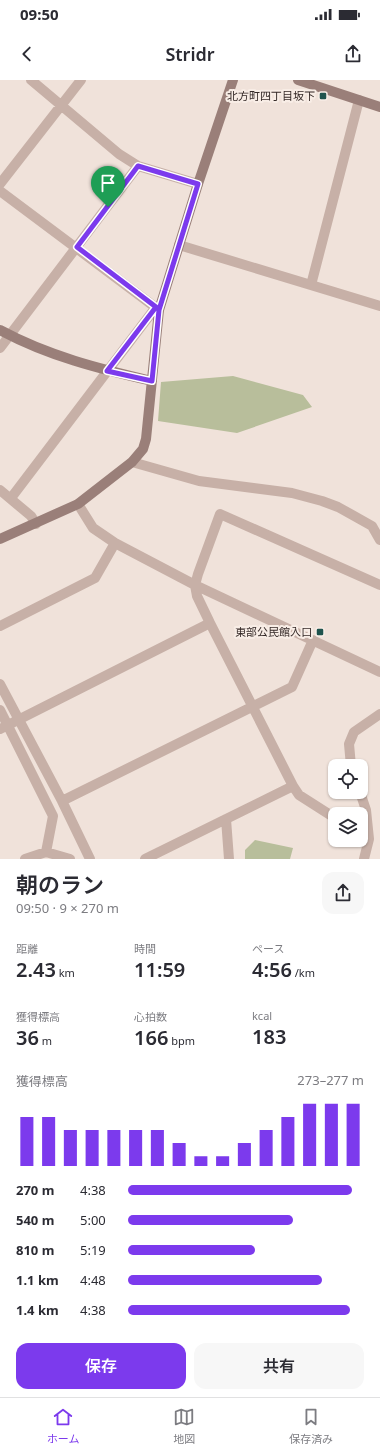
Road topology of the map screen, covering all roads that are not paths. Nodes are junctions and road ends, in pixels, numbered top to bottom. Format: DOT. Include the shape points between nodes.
graph roads {
  1 [pos="31,80"];
  2 [pos="81,80"];
  3 [pos="232,80"];
  4 [pos="298,80"];
  5 [pos="359,100"];
  6 [pos="61,105"];
  7 [pos="380,107"];
  8 [pos="138,166"];
  9 [pos="0,184"];
  10 [pos="198,184"];
  11 [pos="0,191"];
  12 [pos="179,245"];
  13 [pos="77,247"];
  14 [pos="311,285"];
  15 [pos="380,306"];
  16 [pos="157,308"];
  17 [pos="0,330"];
  18 [pos="9,335"];
  19 [pos="0,348"];
  20 [pos="107,371"];
  21 [pos="152,381"];
  22 [pos="132,462"];
  23 [pos="0,490"];
  24 [pos="11,498"];
  25 [pos="78,504"];
  26 [pos="36,524"];
  27 [pos="0,539"];
  28 [pos="380,540"];
  29 [pos="115,543"];
  30 [pos="195,585"];
  31 [pos="380,585"];
  32 [pos="210,623"];
  33 [pos="0,626"];
  34 [pos="313,640"];
  35 [pos="380,672"];
  36 [pos="0,684"];
  37 [pos="252,706"];
  38 [pos="0,710"];
  39 [pos="379,717"];
  40 [pos="20,719"];
  41 [pos="4,727"];
  42 [pos="350,759"];
  43 [pos="293,786"];
  44 [pos="62,801"];
  45 [pos="328,814"];
  46 [pos="226,819"];
  47 [pos="365,847"];
  48 [pos="46,852"];
  49 [pos="25,859"];
  50 [pos="70,859"];
  51 [pos="90,859"];
  52 [pos="146,859"];
  53 [pos="229,859"];
  54 [pos="364,859"];
  1 -- 6 [label="street"];
  2 -- 6 [label="street"];
  3 -- 10 [label="street"];
  4 -- 5 [label="street"];
  5 -- 7 [label="street"];
  5 -- 14 [label="street"];
  6 -- 8 [label="street" via="119,154"];
  6 -- 9 [label="street"];
  8 -- 10 [label="street"];
  8 -- 13 [label="street"];
  10 -- 12 [label="street"];
  11 -- 13 [label="street"];
  12 -- 14 [label="street"];
  12 -- 16 [label="street"];
  13 -- 16 [label="street"];
  13 -- 18 [label="street"];
  14 -- 15 [label="street"];
  16 -- 20 [label="street"];
  16 -- 21 [label="street"];
  17 -- 18 [label="street"];
  18 -- 19 [label="street"];
  18 -- 20 [label="street" via="55,355"];
  20 -- 21 [label="street"];
  20 -- 24 [label="street"];
  21 -- 22 [label="street" via="146,440 143,449"];
  22 -- 25 [label="street"];
  22 -- 28 [label="street" via="198,481 292,493 322,500 372,526"];
  23 -- 24 [label="street"];
  24 -- 26 [label="street"];
  25 -- 26 [label="street"];
  25 -- 29 [label="street" via="93,528"];
  26 -- 27 [label="street"];
  29 -- 30 [label="street"];
  29 -- 33 [label="street" via="95,578"];
  30 -- 31 [label="street" via="220,514"];
  30 -- 32 [label="street" via="197,596"];
  30 -- 34 [label="street"];
  32 -- 37 [label="street"];
  32 -- 40 [label="street"];
  34 -- 35 [label="street"];
  34 -- 37 [label="street" via="292,687"];
  36 -- 40 [label="street"];
  37 -- 43 [label="street"];
  37 -- 44 [label="street"];
  38 -- 41 [label="street"];
  39 -- 42 [label="street" via="354,732 349,744"];
  40 -- 41 [label="street"];
  40 -- 44 [label="street"];
  41 -- 48 [label="street" via="53,816"];
  43 -- 45 [label="street" via="299,795"];
  43 -- 46 [label="street"];
  44 -- 51 [label="street"];
  46 -- 52 [label="street"];
  46 -- 53 [label="street"];
  47 -- 54 [label="street"];
  48 -- 49 [label="street"];
  48 -- 50 [label="street"];
}
